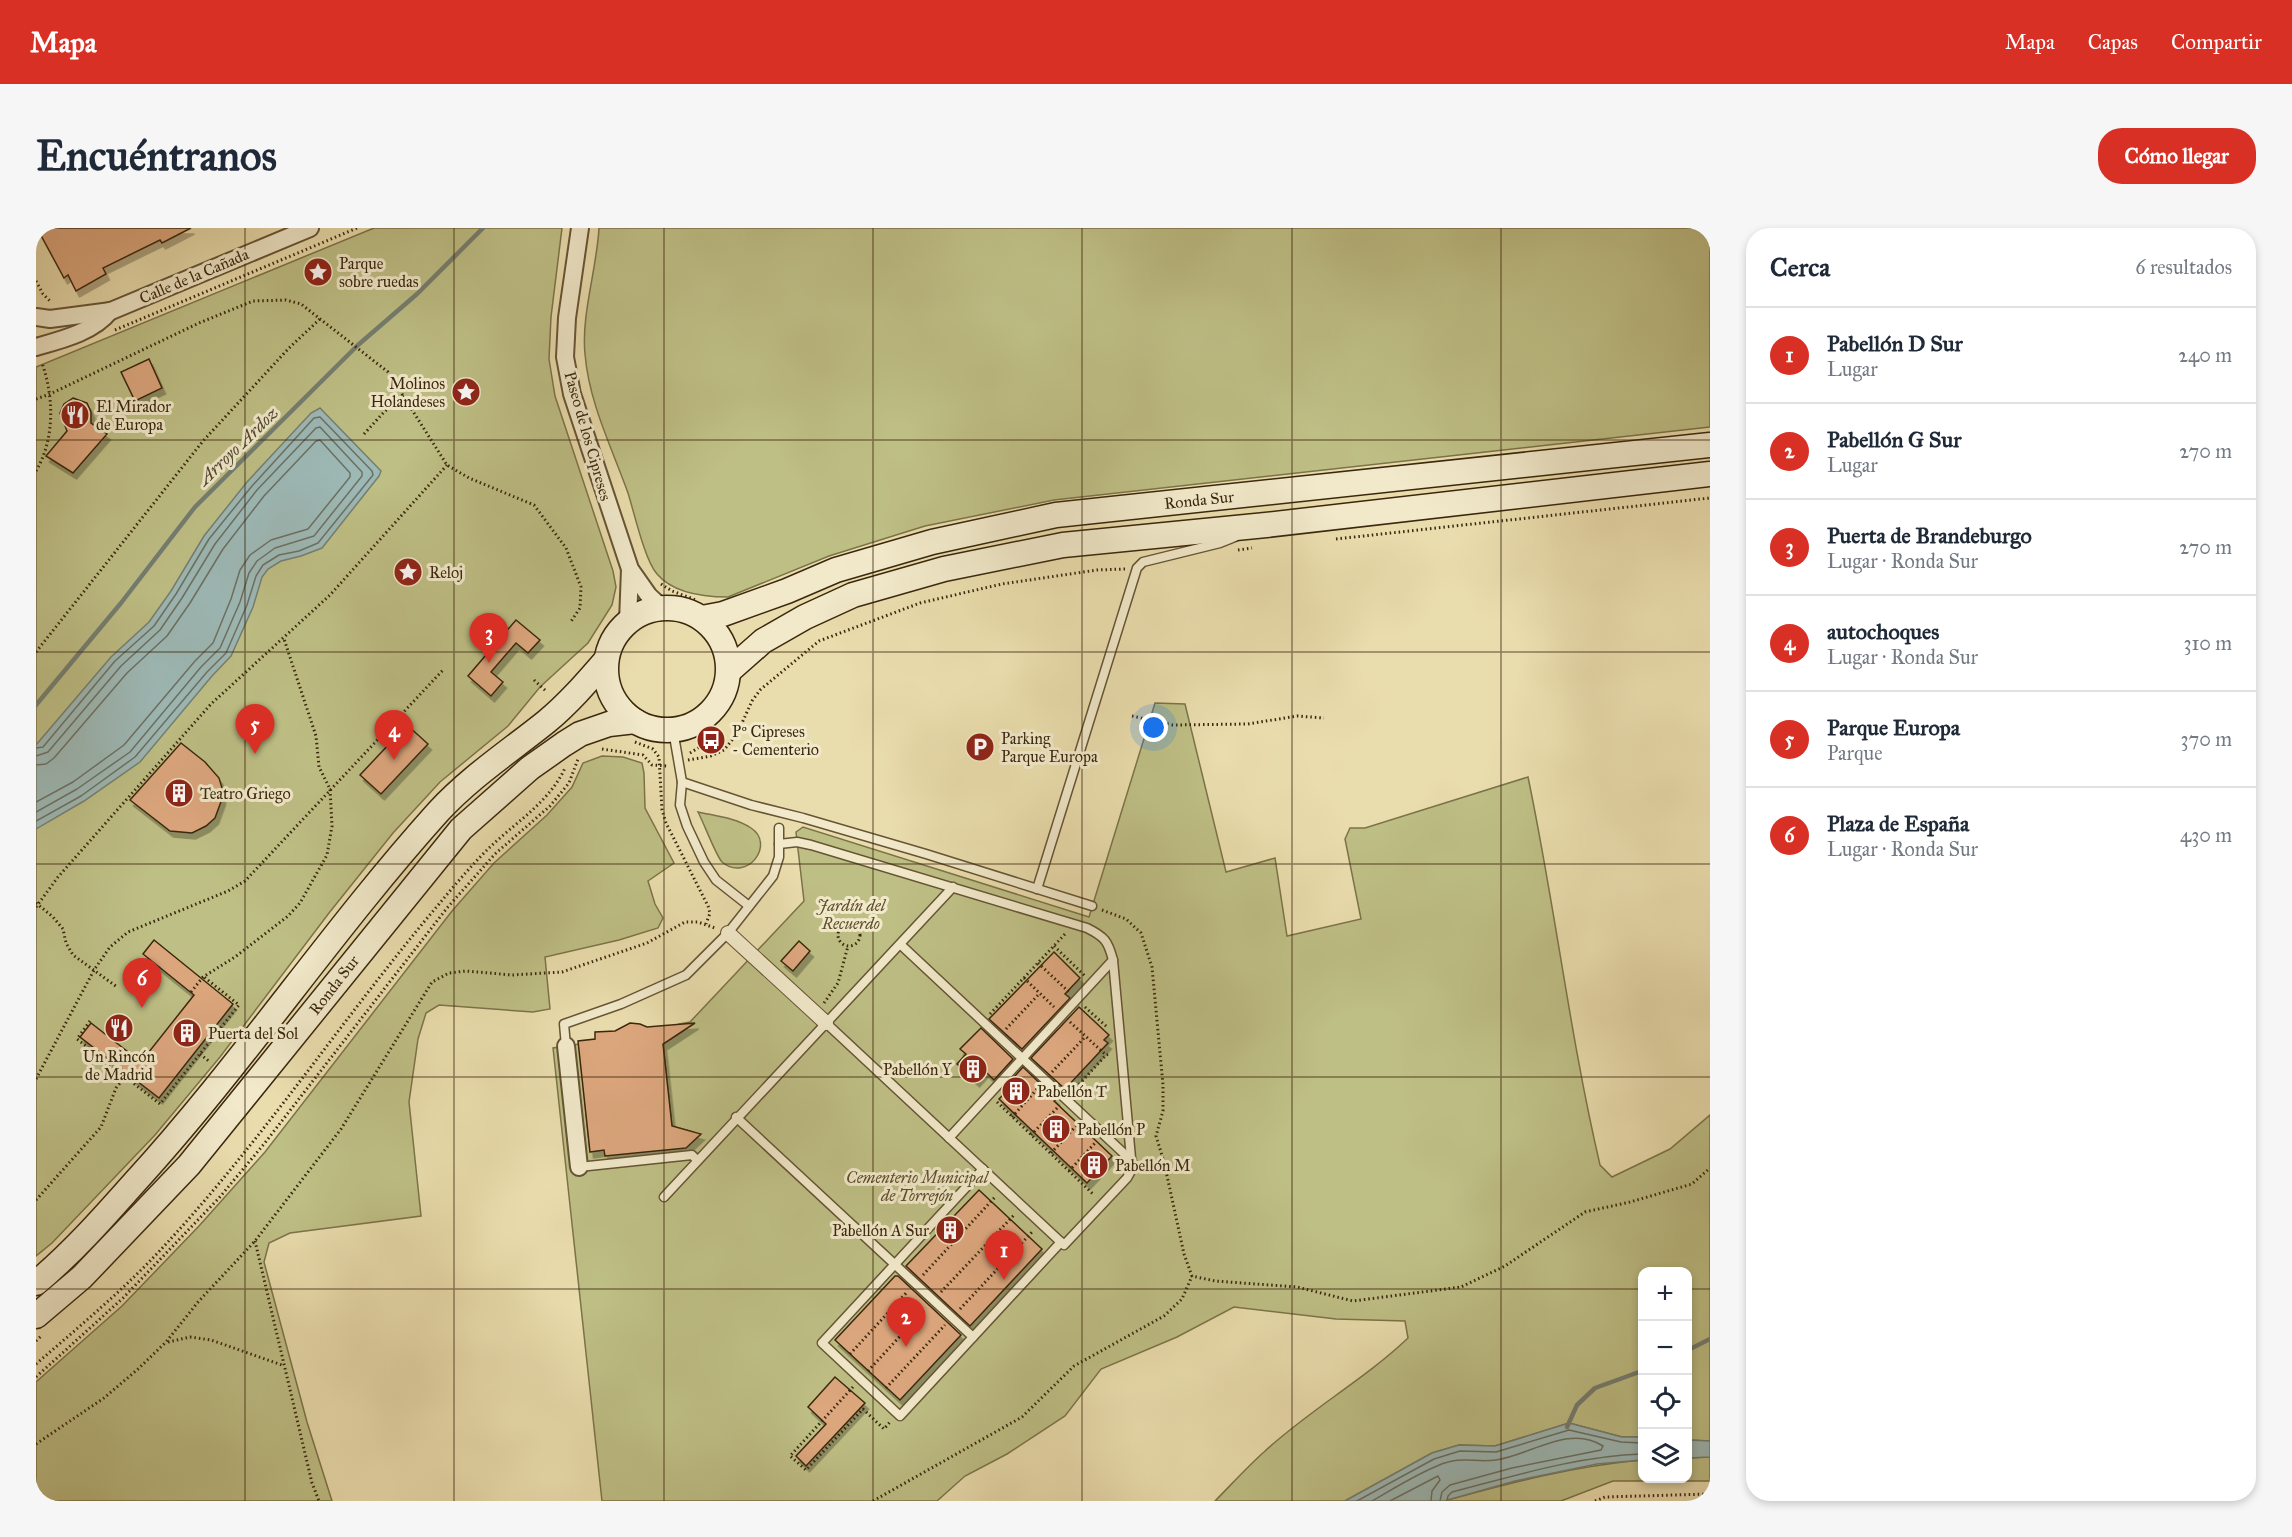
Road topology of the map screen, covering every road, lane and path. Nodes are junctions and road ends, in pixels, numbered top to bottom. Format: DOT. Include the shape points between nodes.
graph roads {
  1 [pos="310,228"];
  2 [pos="357,228"];
  3 [pos="580,228"];
  4 [pos="111,311"];
  5 [pos="41,315"];
  6 [pos="321,318"];
  7 [pos="108,333"];
  8 [pos="38,353"];
  9 [pos="36,361"];
  10 [pos="43,365"];
  11 [pos="50,394"];
  12 [pos="404,396"];
  13 [pos="36,399"];
  14 [pos="364,434"];
  15 [pos="1710,445"];
  16 [pos="447,465"];
  17 [pos="36,471"];
  18 [pos="1710,474"];
  19 [pos="1710,498"];
  20 [pos="1264,536"];
  21 [pos="1333,539"];
  22 [pos="1228,552"];
  23 [pos="630,568"];
  24 [pos="1137,568"];
  25 [pos="657,581"];
  26 [pos="662,608"];
  27 [pos="700,609"];
  28 [pos="628,622"];
  29 [pos="570,623"];
  30 [pos="284,639"];
  31 [pos="36,652"];
  32 [pos="606,660"];
  33 [pos="443,670"];
  34 [pos="729,670"];
  35 [pos="534,680"];
  36 [pos="547,693"];
  37 [pos="1132,716"];
  38 [pos="1324,717"];
  39 [pos="673,730"];
  40 [pos="631,731"];
  41 [pos="595,751"];
  42 [pos="586,753"];
  43 [pos="567,762"];
  44 [pos="677,765"];
  45 [pos="660,767"];
  46 [pos="682,782"];
  47 [pos="330,789"];
  48 [pos="779,828"];
  49 [pos="779,844"];
  50 [pos="953,887"];
  51 [pos="1037,889"];
  52 [pos="37,905"];
  53 [pos="748,906"];
  54 [pos="1092,906"];
  55 [pos="1069,922"];
  56 [pos="706,924"];
  57 [pos="728,933"];
  58 [pos="901,945"];
  59 [pos="848,946"];
  60 [pos="1054,946"];
  61 [pos="1113,960"];
  62 [pos="94,970"];
  63 [pos="203,977"];
  64 [pos="1093,983"];
  65 [pos="117,987"];
  66 [pos="191,992"];
  67 [pos="1040,993"];
  68 [pos="815,1013"];
  69 [pos="90,1021"];
  70 [pos="983,1022"];
  71 [pos="826,1023"];
  72 [pos="999,1036"];
  73 [pos="566,1046"];
  74 [pos="200,1054"];
  75 [pos="1022,1059"];
  76 [pos="139,1060"];
  77 [pos="213,1065"];
  78 [pos="125,1077"];
  79 [pos="36,1079"];
  80 [pos="989,1095"];
  81 [pos="1084,1116"];
  82 [pos="736,1117"];
  83 [pos="1103,1134"];
  84 [pos="949,1138"];
  85 [pos="1051,1154"];
  86 [pos="697,1160"];
  87 [pos="1132,1161"];
  88 [pos="579,1167"];
  89 [pos="1710,1168"];
  90 [pos="983,1169"];
  91 [pos="1069,1171"];
  92 [pos="664,1197"];
  93 [pos="36,1200"];
  94 [pos="1103,1204"];
  95 [pos="255,1241"];
  96 [pos="1061,1242"];
  97 [pos="895,1264"];
  98 [pos="1192,1276"];
  99 [pos="36,1283"];
  100 [pos="41,1324"];
  101 [pos="973,1337"];
  102 [pos="36,1341"];
  103 [pos="166,1342"];
  104 [pos="36,1364"];
  105 [pos="283,1365"];
  106 [pos="36,1377"];
  107 [pos="851,1390"];
  108 [pos="898,1414"];
  109 [pos="36,1444"];
  110 [pos="1710,1494"];
  111 [pos="319,1501"];
  112 [pos="873,1501"];
  113 [pos="1595,1501"];
  1 -- 4 [label="street, Calle de la Cañada"];
  2 -- 7 [label="path"];
  3 -- 23 [label="street, Paseo de los Cipreses" via="565,357 572,394"];
  4 -- 5 [label="street"];
  4 -- 8 [label="street" via="103,320"];
  6 -- 11 [label="path" via="301,304 286,300 254,301"];
  6 -- 12 [label="path" via="388,372"];
  6 -- 31 [label="path" via="203,441"];
  8 -- 9 [label="path"];
  10 -- 11 [label="path"];
  11 -- 13 [label="path"];
  11 -- 17 [label="path" via="47,443"];
  12 -- 14 [label="path"];
  12 -- 16 [label="path"];
  15 -- 27 [label="main road, Ronda Sur" via="1056,515 932,542 836,570 723,614"];
  16 -- 29 [label="path" via="534,505 566,548 581,587 580,608"];
  16 -- 30 [label="path" via="330,595"];
  18 -- 20 [label="main road, Ronda Sur"];
  19 -- 21 [label="path"];
  20 -- 22 [label="path"];
  20 -- 24 [label="lane" via="1143,562"];
  20 -- 34 [label="main road, Ronda Sur" via="1063,545 944,569 853,595 805,616 764,641"];
  23 -- 26 [label="street, Paseo de los Cipreses"];
  23 -- 28 [label="street, Paseo de los Cipreses"];
  24 -- 44 [label="path" via="1002,584 920,603 819,641 760,690 724,750"];
  24 -- 51 [label="lane"];
  25 -- 27 [label="path"];
  26 -- 27 [label="main road"];
  26 -- 28 [label="main road" via="644,612"];
  27 -- 34 [label="main road" via="726,650"];
  28 -- 32 [label="main road, Ronda Sur" via="614,639"];
  30 -- 47 [label="path" via="316,736 319,767"];
  30 -- 52 [label="path" via="211,704"];
  32 -- 40 [label="main road" via="608,684"];
  32 -- 99 [label="main road, Ronda Sur" via="546,722 505,752 440,810 342,926 167,1147 66,1258"];
  33 -- 47 [label="path"];
  34 -- 39 [label="main road, Ronda Sur" via="726,688 706,717"];
  35 -- 36 [label="path"];
  37 -- 38 [label="path" via="1173,725"];
  39 -- 40 [label="main road, Ronda Sur"];
  39 -- 44 [label="lane"];
  40 -- 45 [label="path" via="637,742 653,749"];
  40 -- 100 [label="main road, Ronda Sur" via="609,724 580,734 530,768 461,829 189,1165"];
  41 -- 45 [label="path" via="604,748 635,752"];
  42 -- 106 [label="path" via="550,806 495,854 447,908 219,1198 123,1298"];
  43 -- 104 [label="path" via="560,780 544,799 488,850 440,902 258,1137 165,1245"];
  44 -- 45 [label="path"];
  44 -- 46 [label="lane"];
  45 -- 56 [label="path" via="662,810 708,906"];
  46 -- 51 [label="lane"];
  46 -- 53 [label="lane" via="680,805 704,862 716,880"];
  47 -- 62 [label="path" via="245,881 128,932 110,947"];
  47 -- 63 [label="path" via="332,825 327,855 300,903 272,929"];
  48 -- 49 [label="lane"];
  49 -- 50 [label="lane" via="811,844"];
  49 -- 53 [label="lane" via="773,876"];
  50 -- 55 [label="lane"];
  50 -- 58 [label="lane"];
  51 -- 54 [label="lane"];
  52 -- 62 [label="path" via="63,929 74,955"];
  53 -- 57 [label="lane"];
  54 -- 98 [label="path" via="1126,919 1141,933 1152,967 1163,1111 1156,1136"];
  55 -- 60 [label="path" via="1067,932"];
  55 -- 61 [label="lane" via="1101,935"];
  56 -- 57 [label="path"];
  56 -- 95 [label="path" via="686,922 647,943 562,972 448,972 432,982 341,1129"];
  57 -- 68 [label="street"];
  57 -- 73 [label="lane" via="686,975 564,1024"];
  58 -- 70 [label="lane"];
  58 -- 71 [label="lane"];
  59 -- 59 [label="path" via="858,941 860,935 849,924 839,929 838,935"];
  59 -- 68 [label="path" via="838,983"];
  60 -- 64 [label="path"];
  60 -- 70 [label="path"];
  61 -- 64 [label="lane"];
  61 -- 87 [label="lane"];
  62 -- 65 [label="path"];
  62 -- 79 [label="path"];
  63 -- 66 [label="path"];
  63 -- 74 [label="path" via="239,1005"];
  64 -- 75 [label="lane"];
  67 -- 72 [label="path"];
  68 -- 71 [label="street"];
  69 -- 78 [label="path" via="77,1039"];
  70 -- 72 [label="lane"];
  71 -- 82 [label="lane"];
  71 -- 84 [label="lane"];
  72 -- 75 [label="lane"];
  73 -- 88 [label="street"];
  74 -- 77 [label="path"];
  74 -- 78 [label="path" via="160,1104"];
  75 -- 80 [label="lane"];
  75 -- 81 [label="lane"];
  76 -- 78 [label="path"];
  78 -- 93 [label="path" via="116,1088 101,1127"];
  80 -- 84 [label="lane"];
  80 -- 85 [label="path"];
  81 -- 83 [label="lane"];
  81 -- 85 [label="path"];
  82 -- 86 [label="lane"];
  82 -- 97 [label="lane"];
  83 -- 87 [label="lane"];
  83 -- 91 [label="path"];
  84 -- 90 [label="lane"];
  85 -- 91 [label="path"];
  86 -- 88 [label="lane" via="692,1155"];
  86 -- 92 [label="lane"];
  87 -- 94 [label="lane" via="1127,1178"];
  89 -- 98 [label="path" via="1692,1184 1585,1212 1505,1266 1461,1287 1353,1301 1298,1287"];
  90 -- 96 [label="lane"];
  90 -- 97 [label="lane"];
  91 -- 94 [label="path"];
  94 -- 96 [label="lane" via="1064,1245"];
  95 -- 103 [label="path"];
  95 -- 105 [label="path"];
  96 -- 101 [label="lane"];
  97 -- 101 [label="lane"];
  97 -- 108 [label="lane" via="822,1343"];
  98 -- 112 [label="path" via="1182,1299 1164,1316 1074,1366 1022,1417"];
  100 -- 102 [label="path"];
  101 -- 108 [label="lane"];
  103 -- 105 [label="path" via="190,1337 212,1340"];
  103 -- 109 [label="path" via="104,1398"];
  105 -- 111 [label="path"];
  107 -- 108 [label="path" via="790,1456 806,1470 862,1409 884,1429"];
  110 -- 113 [label="path" via="1605,1497"];
}
